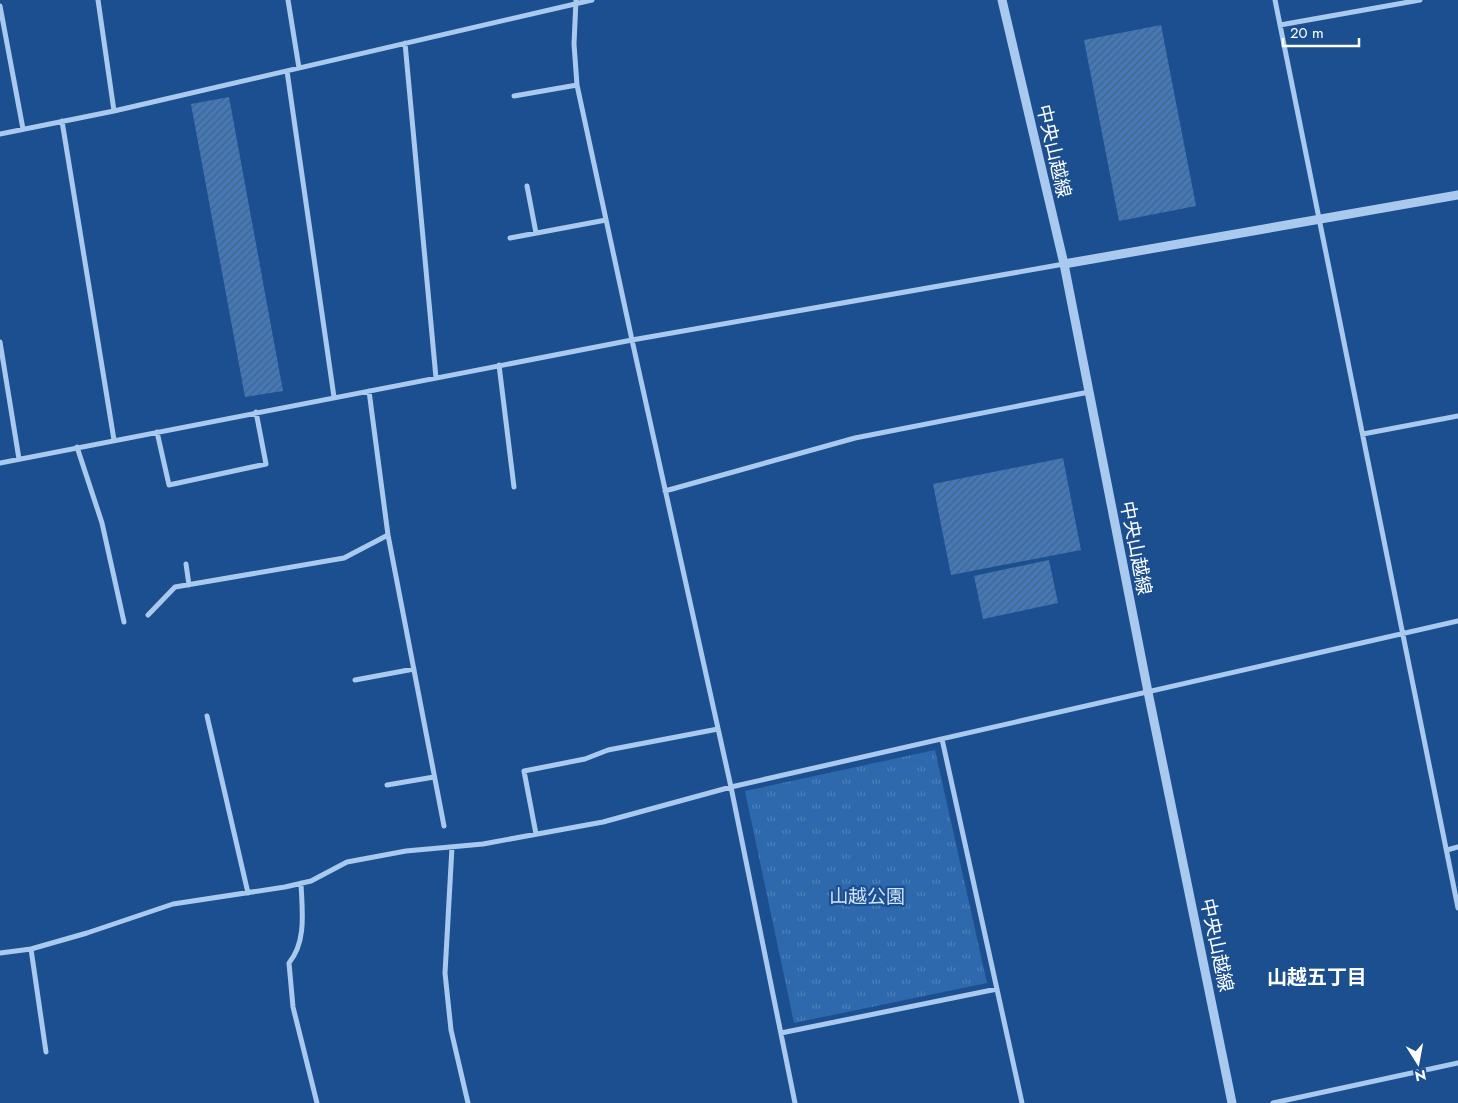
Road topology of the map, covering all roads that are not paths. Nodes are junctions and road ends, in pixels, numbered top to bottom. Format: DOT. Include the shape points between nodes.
graph roads {
  1 [pos="98,0"];
  2 [pos="288,0"];
  3 [pos="592,0"];
  4 [pos="1002,0"];
  5 [pos="1275,0"];
  6 [pos="1420,0"];
  7 [pos="577,2"];
  8 [pos="0,6"];
  9 [pos="1280,26"];
  10 [pos="404,43"];
  11 [pos="300,68"];
  12 [pos="288,70"];
  13 [pos="577,85"];
  14 [pos="514,96"];
  15 [pos="114,111"];
  16 [pos="62,121"];
  17 [pos="23,129"];
  18 [pos="0,134"];
  19 [pos="527,186"];
  20 [pos="1458,195"];
  21 [pos="1320,218"];
  22 [pos="606,220"];
  23 [pos="536,233"];
  24 [pos="510,238"];
  25 [pos="1064,264"];
  26 [pos="632,340"];
  27 [pos="0,342"];
  28 [pos="499,365"];
  29 [pos="436,378"];
  30 [pos="369,391"];
  31 [pos="1089,392"];
  32 [pos="334,397"];
  33 [pos="256,412"];
  34 [pos="1458,416"];
  35 [pos="157,432"];
  36 [pos="1364,434"];
  37 [pos="114,440"];
  38 [pos="77,447"];
  39 [pos="19,459"];
  40 [pos="0,463"];
  41 [pos="514,487"];
  42 [pos="665,491"];
  43 [pos="388,534"];
  44 [pos="186,564"];
  45 [pos="190,585"];
  46 [pos="148,614"];
  47 [pos="1458,621"];
  48 [pos="124,622"];
  49 [pos="1404,634"];
  50 [pos="414,669"];
  51 [pos="355,680"];
  52 [pos="1148,692"];
  53 [pos="207,716"];
  54 [pos="718,728"];
  55 [pos="942,739"];
  56 [pos="434,777"];
  57 [pos="387,785"];
  58 [pos="731,787"];
  59 [pos="444,826"];
  60 [pos="536,834"];
  61 [pos="452,847"];
  62 [pos="1458,847"];
  63 [pos="1448,850"];
  64 [pos="301,883"];
  65 [pos="248,892"];
  66 [pos="1458,908"];
  67 [pos="30,949"];
  68 [pos="0,953"];
  69 [pos="997,989"];
  70 [pos="781,1033"];
  71 [pos="46,1052"];
  72 [pos="1458,1063"];
  73 [pos="317,1103"];
  74 [pos="468,1103"];
  75 [pos="795,1103"];
  76 [pos="1022,1103"];
  77 [pos="1232,1103"];
  78 [pos="1273,1103"];
  1 -- 15 [label="street"];
  2 -- 11 [label="street"];
  3 -- 7 [label="street"];
  4 -- 25 [label="street, 中央山越線"];
  5 -- 9 [label="street"];
  6 -- 9 [label="street"];
  7 -- 10 [label="street"];
  7 -- 13 [label="street" via="574,44"];
  8 -- 17 [label="street"];
  9 -- 21 [label="street"];
  10 -- 11 [label="street"];
  10 -- 29 [label="street"];
  11 -- 12 [label="street"];
  12 -- 15 [label="street"];
  12 -- 32 [label="street"];
  13 -- 14 [label="street"];
  13 -- 22 [label="street"];
  15 -- 16 [label="street"];
  16 -- 17 [label="street"];
  16 -- 37 [label="street"];
  17 -- 18 [label="street"];
  19 -- 23 [label="street"];
  20 -- 21 [label="street"];
  21 -- 25 [label="street"];
  21 -- 36 [label="street"];
  22 -- 23 [label="street"];
  22 -- 26 [label="street"];
  23 -- 24 [label="street"];
  25 -- 26 [label="street"];
  25 -- 31 [label="street, 中央山越線"];
  26 -- 28 [label="street"];
  26 -- 42 [label="street"];
  27 -- 39 [label="street"];
  28 -- 29 [label="street"];
  28 -- 41 [label="street"];
  29 -- 30 [label="street"];
  30 -- 32 [label="street"];
  30 -- 43 [label="street"];
  31 -- 42 [label="street" via="855,438"];
  31 -- 52 [label="street, 中央山越線"];
  32 -- 33 [label="street"];
  33 -- 35 [label="street"];
  33 -- 35 [label="street" via="266,464 169,485"];
  34 -- 36 [label="street"];
  35 -- 37 [label="street"];
  36 -- 49 [label="street"];
  37 -- 38 [label="street"];
  38 -- 39 [label="street"];
  38 -- 48 [label="street" via="102,523"];
  39 -- 40 [label="street"];
  42 -- 54 [label="street"];
  43 -- 45 [label="street" via="344,558"];
  43 -- 50 [label="street"];
  44 -- 45 [label="street"];
  45 -- 46 [label="street" via="175,587"];
  47 -- 49 [label="street"];
  49 -- 52 [label="street"];
  49 -- 63 [label="street"];
  50 -- 51 [label="street"];
  50 -- 56 [label="street"];
  52 -- 55 [label="street"];
  52 -- 77 [label="street, 中央山越線"];
  53 -- 65 [label="street"];
  54 -- 58 [label="street"];
  54 -- 60 [label="street" via="524,770"];
  55 -- 58 [label="street"];
  55 -- 69 [label="street"];
  56 -- 57 [label="street"];
  56 -- 59 [label="street"];
  58 -- 60 [label="street" via="603,822"];
  58 -- 70 [label="street"];
  60 -- 61 [label="street"];
  61 -- 64 [label="street" via="406,851 347,862"];
  61 -- 74 [label="street" via="445,973 451,1030"];
  62 -- 63 [label="street"];
  63 -- 66 [label="street"];
  64 -- 65 [label="street"];
  64 -- 73 [label="street" via="302,936 295,956 288,964 293,1007"];
  65 -- 67 [label="street" via="173,904"];
  67 -- 68 [label="street"];
  67 -- 71 [label="street"];
  69 -- 70 [label="street"];
  69 -- 76 [label="street"];
  70 -- 75 [label="street"];
  72 -- 78 [label="street"];
}
